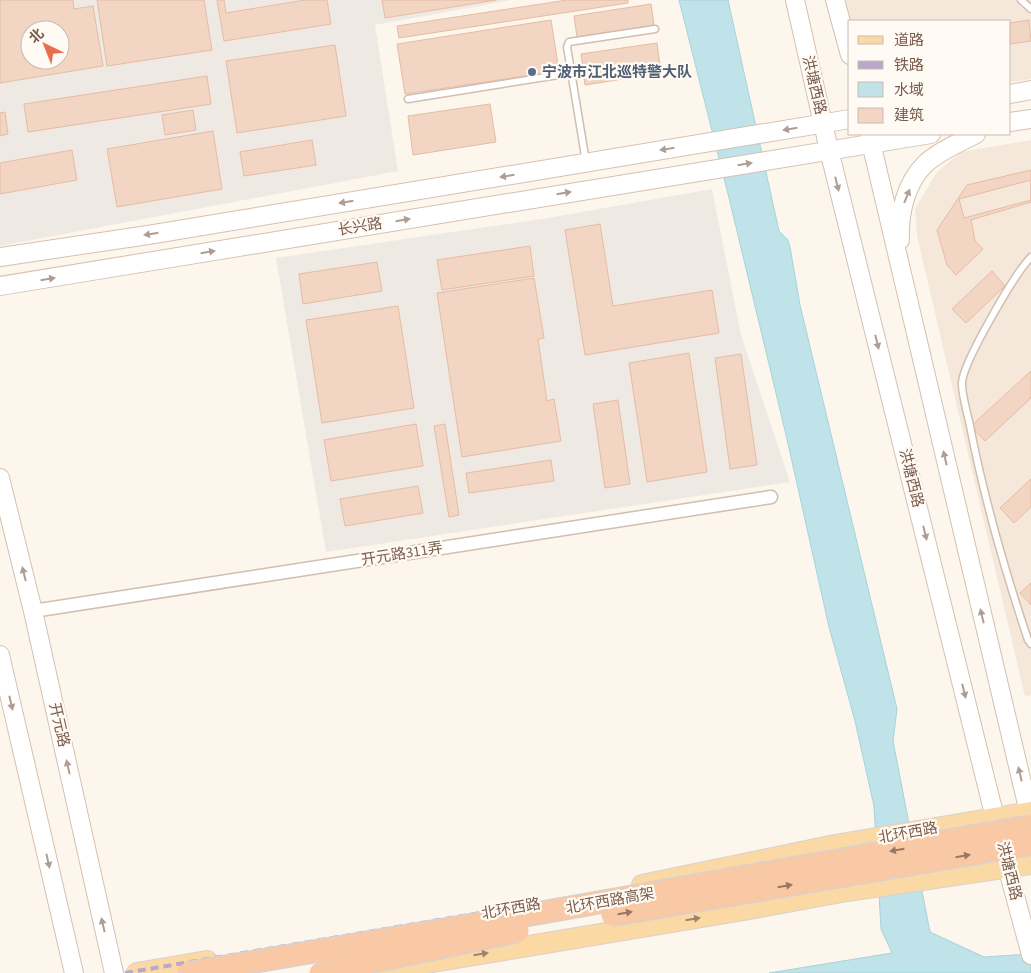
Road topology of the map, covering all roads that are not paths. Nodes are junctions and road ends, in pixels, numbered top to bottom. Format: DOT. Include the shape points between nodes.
graph roads {
  1 [pos="795,0"];
  2 [pos="1021,0"];
  3 [pos="836,4"];
  4 [pos="1031,9"];
  5 [pos="655,29"];
  6 [pos="848,29"];
  7 [pos="848,48"];
  8 [pos="571,73"];
  9 [pos="1031,90"];
  10 [pos="1011,94"];
  11 [pos="408,99"];
  12 [pos="848,119"];
  13 [pos="1031,119"];
  14 [pos="1011,122"];
  15 [pos="823,124"];
  16 [pos="916,135"];
  17 [pos="974,135"];
  18 [pos="869,138"];
  19 [pos="829,150"];
  20 [pos="586,163"];
  21 [pos="0,257"];
  22 [pos="1031,257"];
  23 [pos="902,278"];
  24 [pos="0,286"];
  25 [pos="0,478"];
  26 [pos="771,497"];
  27 [pos="33,611"];
  28 [pos="1031,644"];
  29 [pos="0,655"];
  30 [pos="996,818"];
  31 [pos="1030,818"];
  32 [pos="1031,844"];
  33 [pos="1031,864"];
  34 [pos="1006,866"];
  35 [pos="1031,955"];
  36 [pos="74,973"];
  37 [pos="114,973"];
  38 [pos="137,973"];
  39 [pos="188,973"];
  40 [pos="320,973"];
  41 [pos="364,973"];
  1 -- 15 [label="main road, 洪塘西路"];
  2 -- 4 [label="lane"];
  3 -- 6 [label="main road"];
  3 -- 7 [label="main road"];
  5 -- 8 [label="lane" via="569,42"];
  8 -- 11 [label="lane"];
  8 -- 20 [label="lane"];
  9 -- 10 [label="main road"];
  12 -- 15 [label="main road, 长兴路"];
  13 -- 14 [label="main road"];
  15 -- 19 [label="main road, 洪塘西路"];
  15 -- 20 [label="main road, 长兴路, one-way"];
  16 -- 18 [label="main road, 长兴路"];
  23 -- 17 [label="main road, one-way" via="900,222 914,179 926,164"];
  18 -- 19 [label="main road, 长兴路"];
  18 -- 23 [label="main road"];
  24 -- 19 [label="main road, 长兴路, one-way"];
  19 -- 30 [label="main road, 洪塘西路, one-way"];
  20 -- 21 [label="main road, 长兴路, one-way"];
  22 -- 28 [label="lane" via="1006,293 968,361 962,383 982,484 1012,592"];
  31 -- 23 [label="main road, one-way"];
  27 -- 25 [label="main road, 开元路, one-way"];
  26 -- 27 [label="street, 开元路311弄"];
  37 -- 27 [label="main road, 开元路, one-way"];
  29 -- 36 [label="main road, one-way"];
  30 -- 31 [label="main road, 北环西路"];
  30 -- 34 [label="main road, 洪塘西路"];
  30 -- 38 [label="main road, 北环西路" via="835,846 585,896"];
  31 -- 39 [label="highway, 北环西路高架, one-way, bridge" via="504,920"];
  40 -- 32 [label="highway, 北环西路高架, one-way, bridge" via="522,930"];
  33 -- 34 [label="main road"];
  34 -- 35 [label="main road, 洪塘西路"];
  41 -- 34 [label="main road, one-way"];
}
